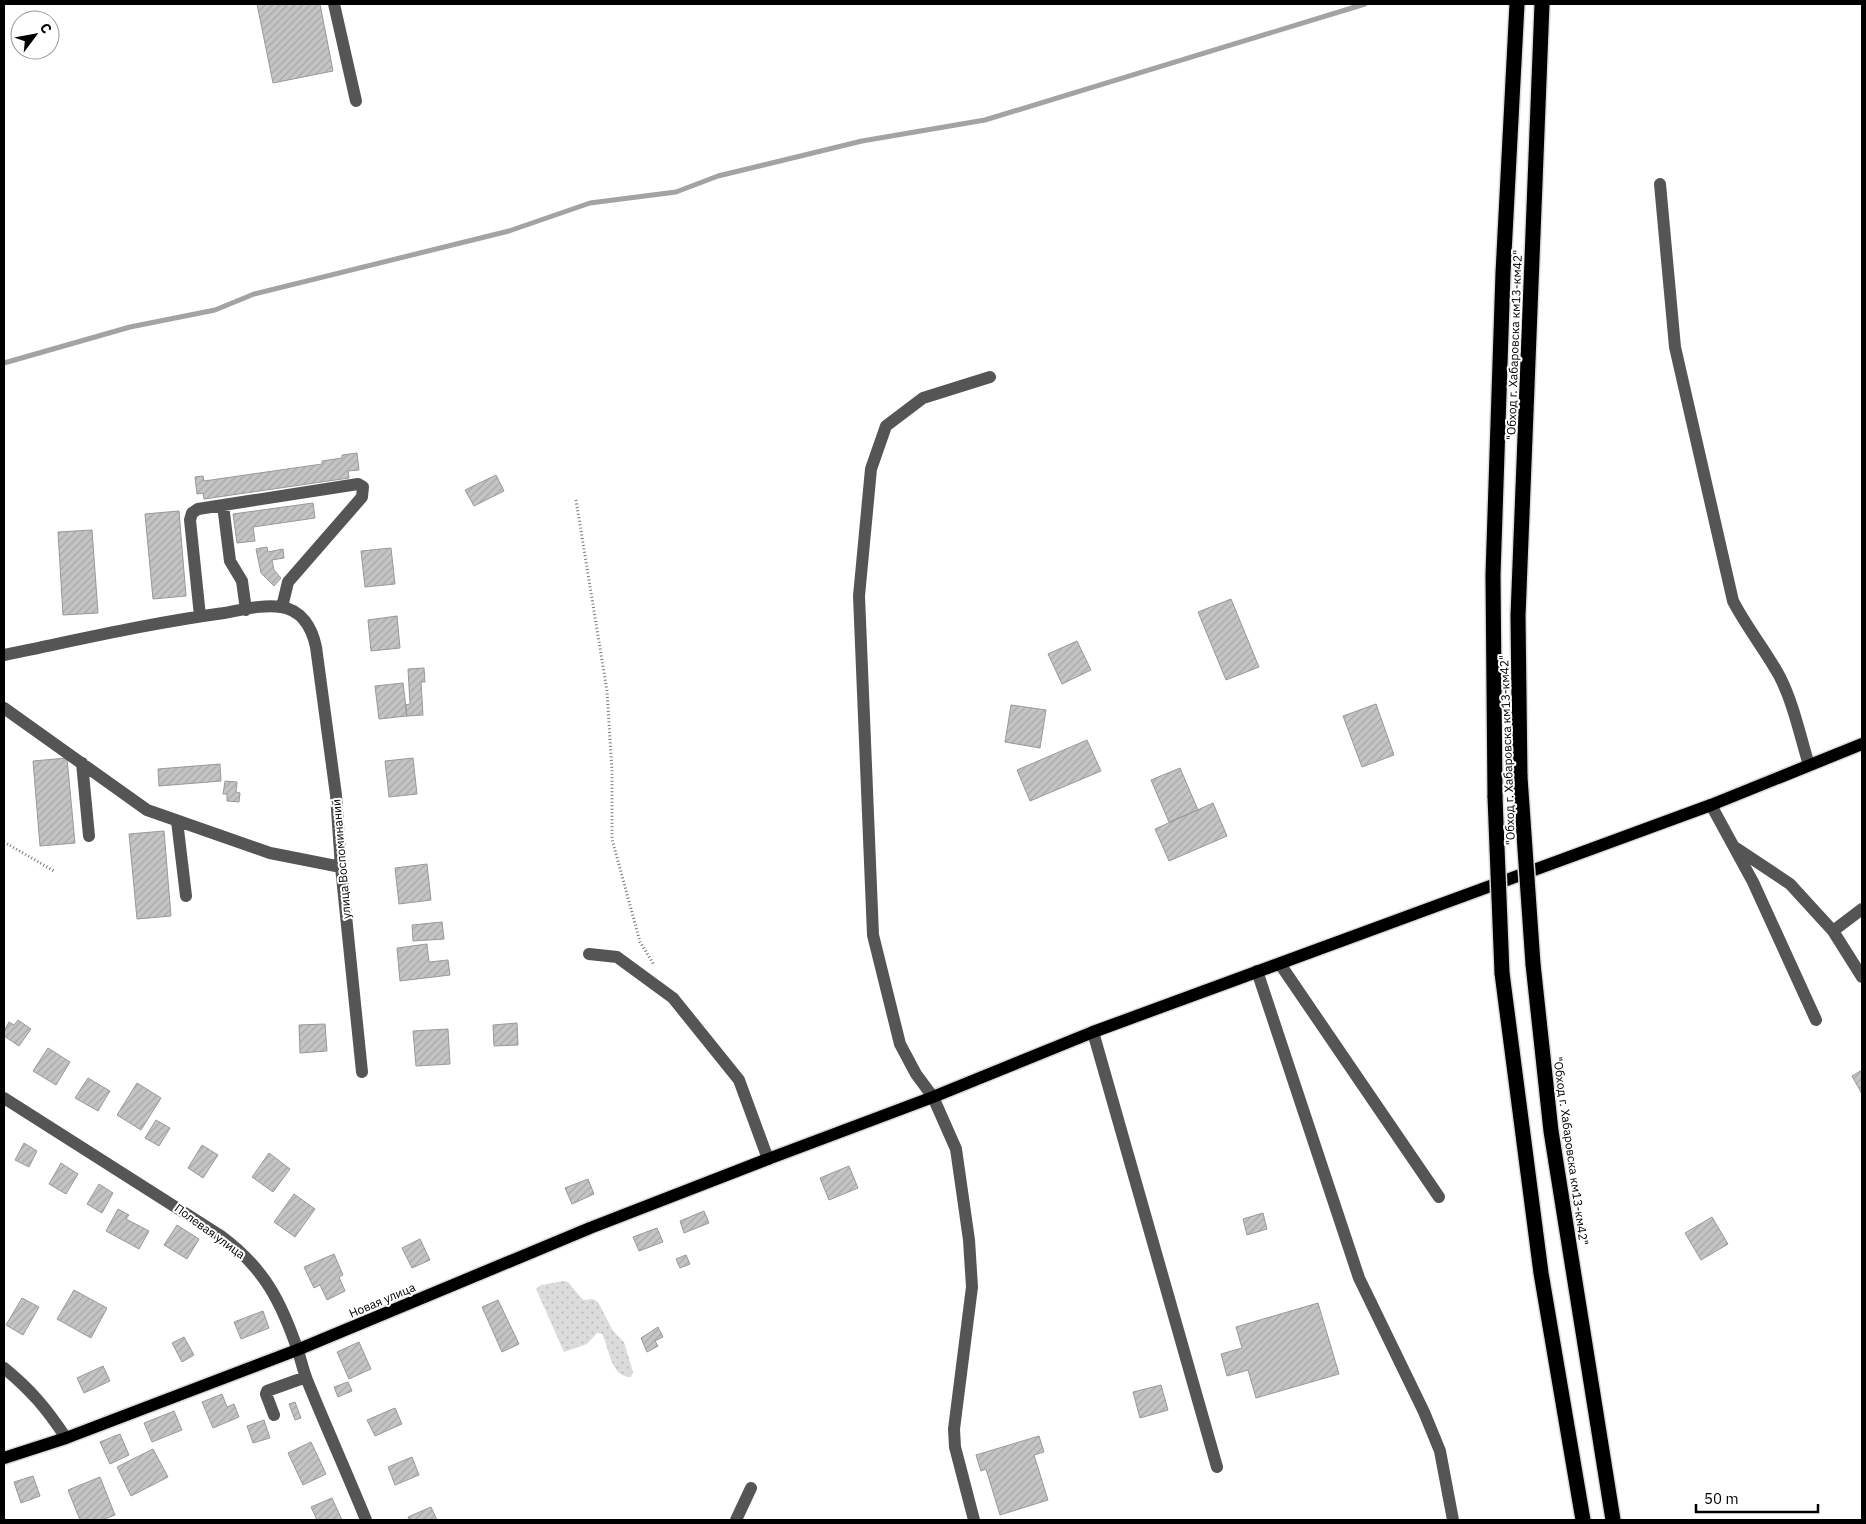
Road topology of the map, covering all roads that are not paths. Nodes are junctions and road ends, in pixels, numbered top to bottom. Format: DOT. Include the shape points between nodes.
graph roads {
  1 [pos="334,4"];
  2 [pos="1518,4"];
  3 [pos="1542,4"];
  4 [pos="356,101"];
  5 [pos="1660,184"];
  6 [pos="990,377"];
  7 [pos="223,505"];
  8 [pos="282,607"];
  9 [pos="246,610"];
  10 [pos="200,616"];
  11 [pos="4,655"];
  12 [pos="4,708"];
  13 [pos="1862,744"];
  14 [pos="82,763"];
  15 [pos="1809,766"];
  16 [pos="1711,805"];
  17 [pos="176,821"];
  18 [pos="89,836"];
  19 [pos="1734,847"];
  20 [pos="340,867"];
  21 [pos="186,896"];
  22 [pos="1862,909"];
  23 [pos="1833,931"];
  24 [pos="589,954"];
  25 [pos="1280,964"];
  26 [pos="1257,971"];
  27 [pos="1862,977"];
  28 [pos="1816,1020"];
  29 [pos="1093,1032"];
  30 [pos="362,1072"];
  31 [pos="4,1098"];
  32 [pos="933,1098"];
  33 [pos="768,1158"];
  34 [pos="1439,1197"];
  35 [pos="298,1350"];
  36 [pos="4,1368"];
  37 [pos="306,1377"];
  38 [pos="274,1414"];
  39 [pos="66,1438"];
  40 [pos="4,1458"];
  41 [pos="1217,1467"];
  42 [pos="751,1488"];
  43 [pos="366,1520"];
  44 [pos="736,1520"];
  45 [pos="974,1520"];
  46 [pos="1453,1520"];
  47 [pos="1583,1520"];
  48 [pos="1613,1520"];
  1 -- 4 [label="street"];
  2 -- 47 [label="highway, \"Обход г. Хабаровска км13-км42\", bridge" via="1503,273 1493,566 1495,797 1502,973 1541,1274"];
  3 -- 48 [label="highway, \"Обход г. Хабаровска км13-км42\", bridge" via="1518,616 1520,777 1533,964 1551,1130"];
  5 -- 15 [label="street" via="1675,347 1731,592 1745,624 1779,676 1790,700"];
  6 -- 32 [label="street" via="923,398 886,426 871,469 859,596 873,935 900,1044"];
  7 -- 8 [label="street" via="347,484 363,487 362,497 288,582"];
  7 -- 9 [label="street" via="230,560 242,581"];
  7 -- 10 [label="street" via="198,509 192,512 190,520"];
  8 -- 9 [label="street"];
  8 -- 20 [label="street, улица Воспоминаний" via="307,621 316,647 336,795"];
  9 -- 10 [label="street"];
  10 -- 11 [label="street"];
  12 -- 14 [label="street"];
  13 -- 15 [label="main road, Новая улица"];
  14 -- 17 [label="street" via="147,810"];
  14 -- 18 [label="street"];
  15 -- 16 [label="main road, Новая улица"];
  16 -- 19 [label="street"];
  16 -- 25 [label="main road, Новая улица"];
  17 -- 20 [label="street" via="270,853"];
  17 -- 21 [label="street"];
  19 -- 23 [label="street" via="1790,884"];
  19 -- 28 [label="street"];
  20 -- 30 [label="street, улица Воспоминаний"];
  22 -- 23 [label="street"];
  23 -- 27 [label="street"];
  24 -- 33 [label="street" via="618,957 673,998 739,1080"];
  25 -- 26 [label="main road, Новая улица"];
  25 -- 34 [label="street"];
  26 -- 29 [label="main road, Новая улица"];
  26 -- 46 [label="street" via="1355,1269 1440,1451"];
  29 -- 32 [label="main road, Новая улица"];
  29 -- 41 [label="street"];
  31 -- 35 [label="street, Полевая улица" via="176,1206 241,1251 272,1289"];
  32 -- 33 [label="main road, Новая улица"];
  32 -- 45 [label="street" via="956,1150 969,1240 972,1287 954,1429 955,1447"];
  33 -- 35 [label="main road, Новая улица" via="590,1228"];
  35 -- 37 [label="street, Полевая улица"];
  35 -- 39 [label="main road, Новая улица"];
  36 -- 39 [label="street" via="44,1405"];
  37 -- 38 [label="street" via="267,1391"];
  37 -- 43 [label="street, Полевая улица"];
  39 -- 40 [label="main road, Новая улица"];
  42 -- 44 [label="street"];
}
